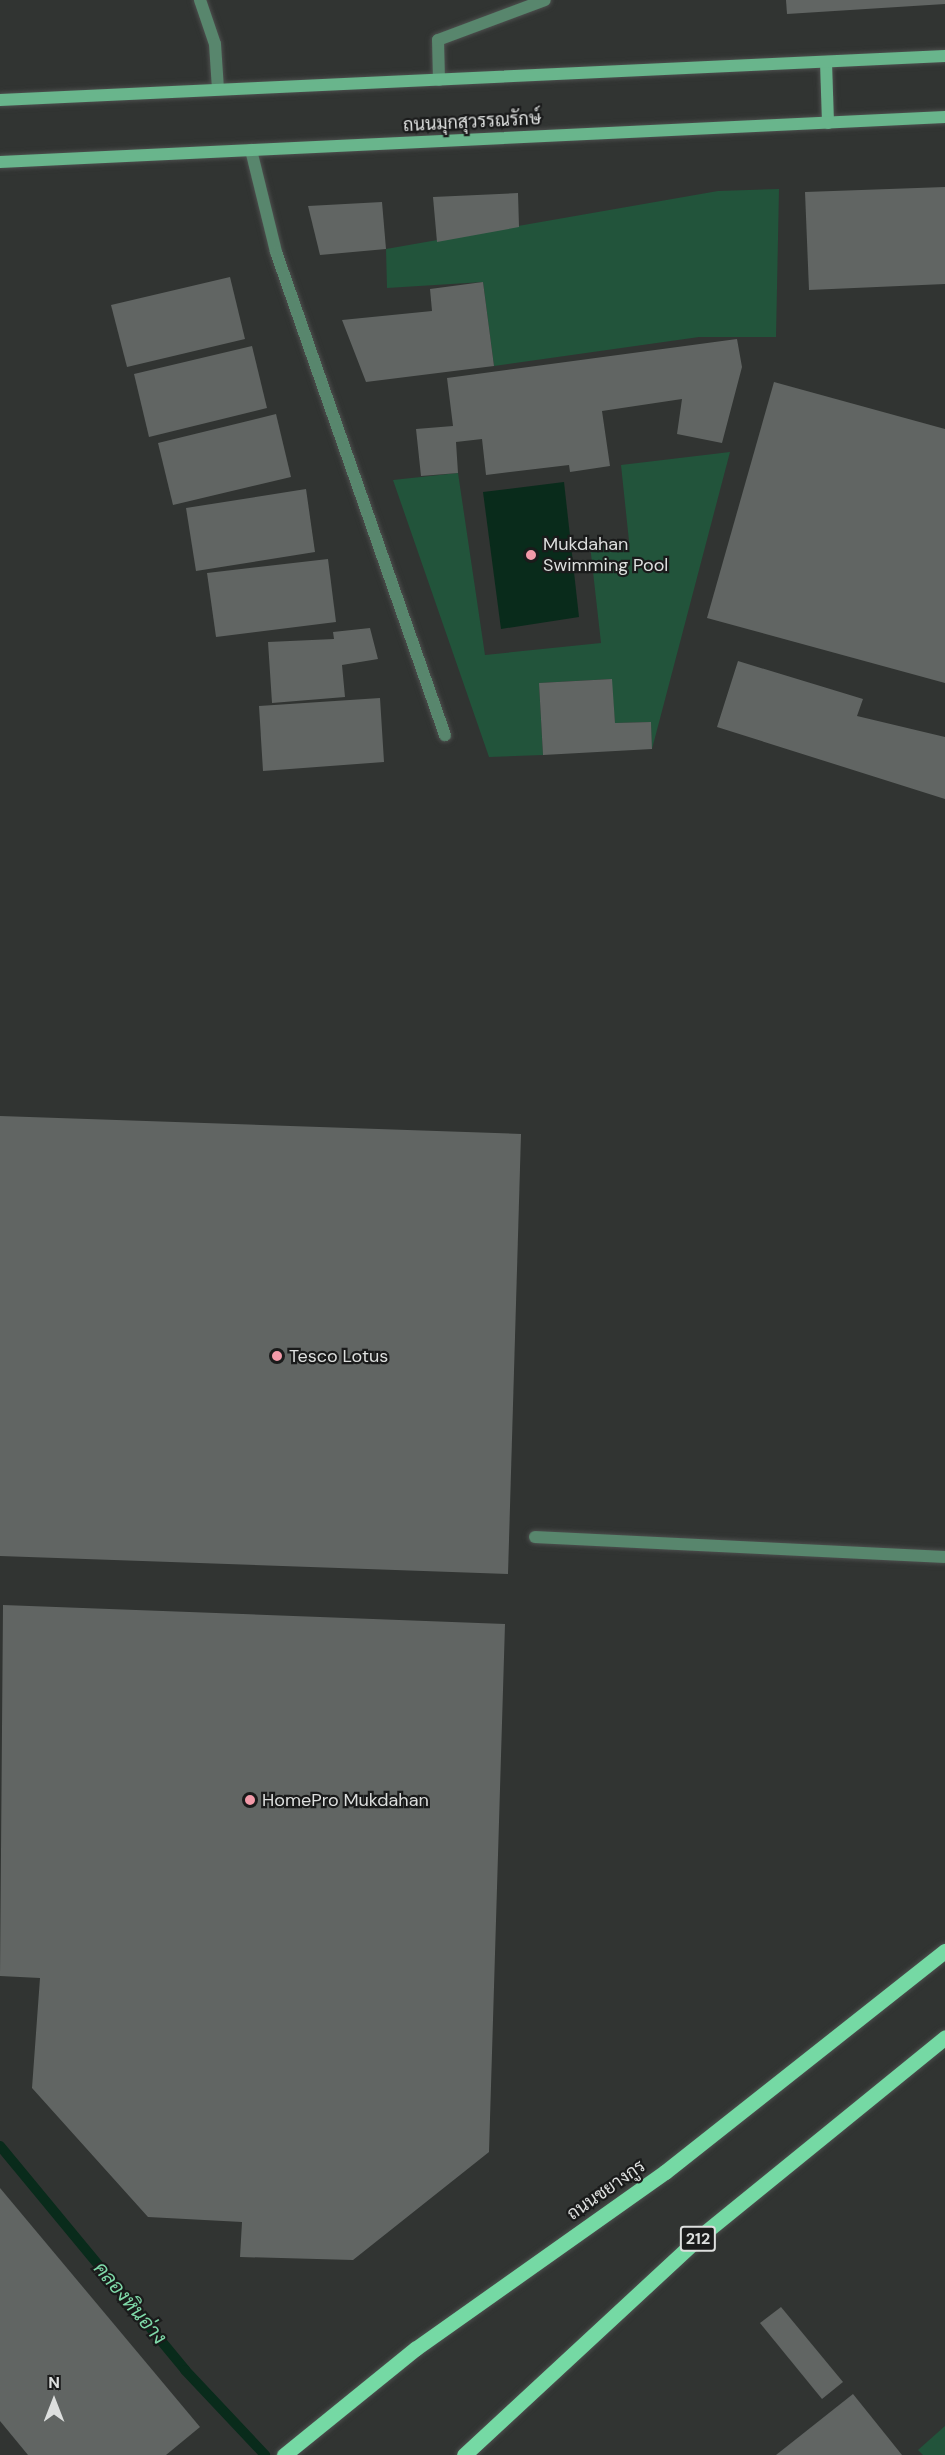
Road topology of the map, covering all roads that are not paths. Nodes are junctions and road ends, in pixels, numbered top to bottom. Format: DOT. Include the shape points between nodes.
graph roads {
  1 [pos="200,0"];
  2 [pos="545,0"];
  3 [pos="945,56"];
  4 [pos="826,62"];
  5 [pos="439,80"];
  6 [pos="218,89"];
  7 [pos="0,100"];
  8 [pos="945,117"];
  9 [pos="828,123"];
  10 [pos="251,150"];
  11 [pos="0,162"];
  12 [pos="445,735"];
  13 [pos="535,1537"];
  14 [pos="945,1557"];
  15 [pos="942,1959"];
  16 [pos="945,2037"];
  17 [pos="284,2455"];
  18 [pos="464,2455"];
  1 -- 6 [label="street" via="215,44"];
  2 -- 5 [label="street" via="438,40"];
  3 -- 4 [label="main road"];
  4 -- 5 [label="main road"];
  4 -- 9 [label="main road"];
  5 -- 6 [label="main road"];
  6 -- 7 [label="main road"];
  8 -- 9 [label="main road, ถนนมุกสุวรรณรักษ์"];
  9 -- 10 [label="main road, ถนนมุกสุวรรณรักษ์"];
  10 -- 11 [label="main road, ถนนมุกสุวรรณรักษ์"];
  10 -- 12 [label="street" via="276,252"];
  13 -- 14 [label="street"];
  15 -- 17 [label="main road, ถนนชยางกูร" via="665,2172 415,2349"];
  16 -- 18 [label="main road, 212" via="703,2234"];
}
